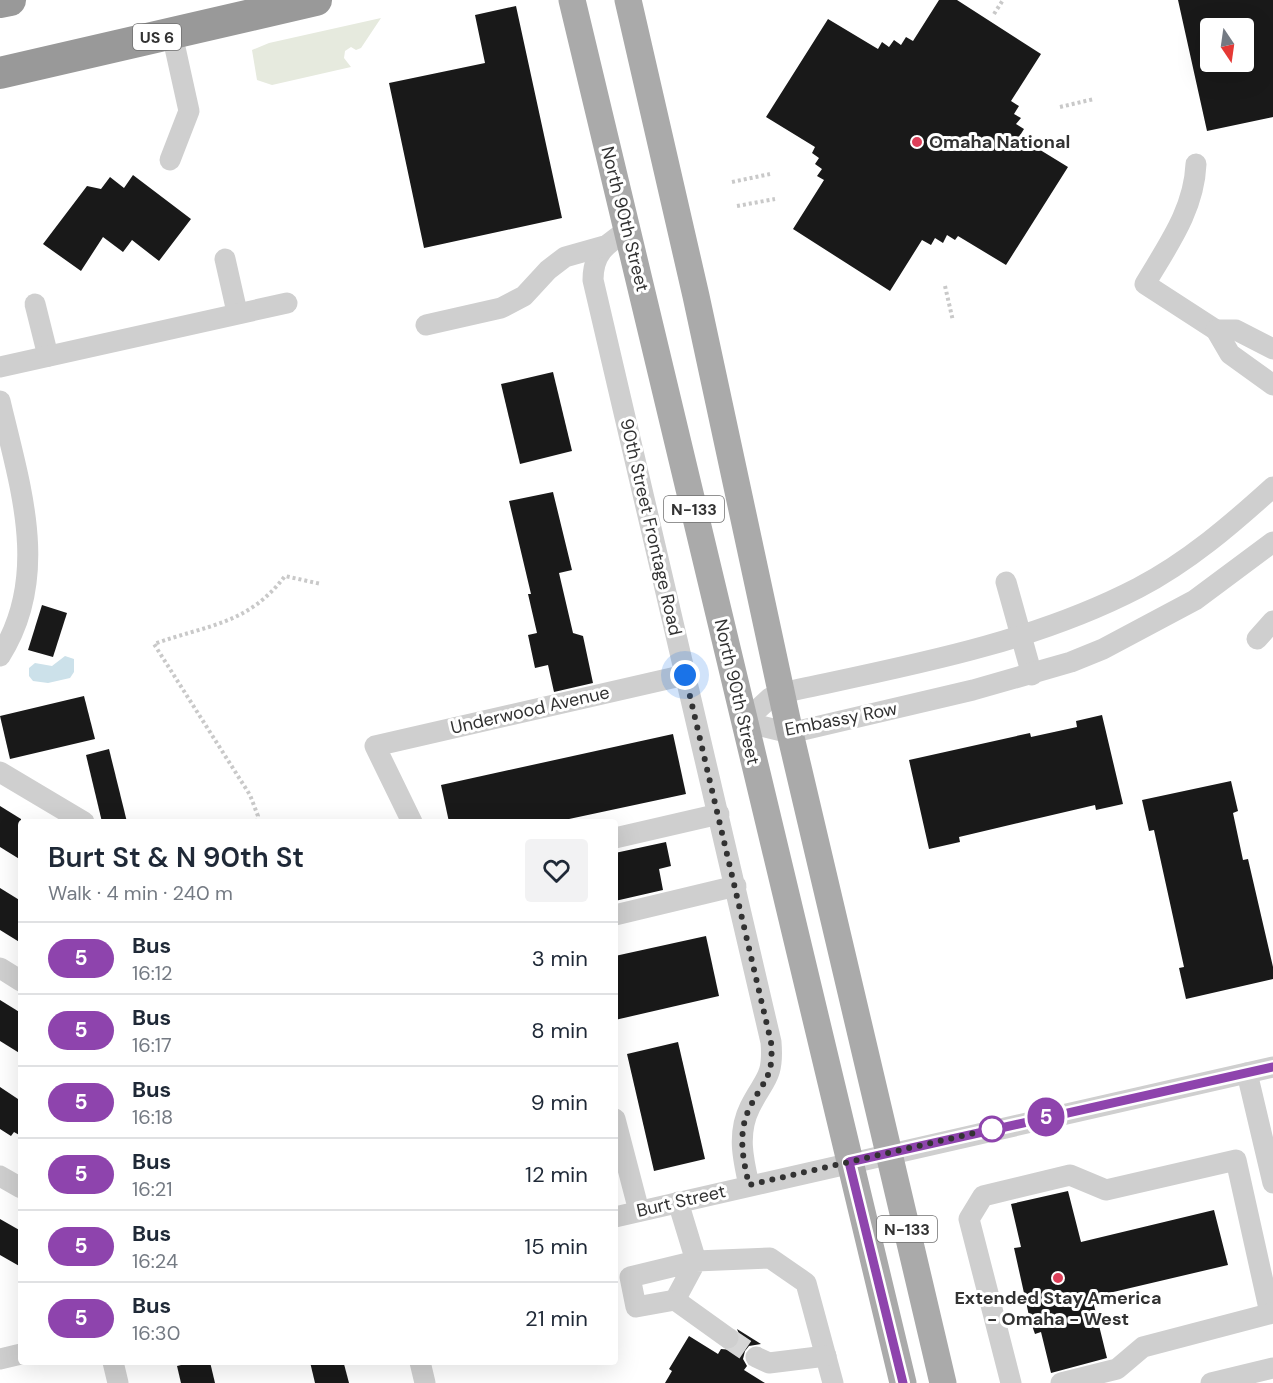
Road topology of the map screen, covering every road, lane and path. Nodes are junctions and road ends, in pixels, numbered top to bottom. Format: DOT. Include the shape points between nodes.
graph roads {
  1 [pos="10,0"];
  2 [pos="316,0"];
  3 [pos="572,0"];
  4 [pos="628,0"];
  5 [pos="1003,0"];
  6 [pos="0,2"];
  7 [pos="994,14"];
  8 [pos="172,34"];
  9 [pos="0,73"];
  10 [pos="1094,99"];
  11 [pos="1060,107"];
  12 [pos="170,160"];
  13 [pos="1197,164"];
  14 [pos="770,174"];
  15 [pos="732,182"];
  16 [pos="775,199"];
  17 [pos="737,206"];
  18 [pos="628,230"];
  19 [pos="603,246"];
  20 [pos="225,259"];
  21 [pos="945,286"];
  22 [pos="287,303"];
  23 [pos="35,304"];
  24 [pos="237,312"];
  25 [pos="953,321"];
  26 [pos="426,325"];
  27 [pos="1216,330"];
  28 [pos="1273,349"];
  29 [pos="48,356"];
  30 [pos="0,367"];
  31 [pos="1273,385"];
  32 [pos="0,401"];
  33 [pos="1273,487"];
  34 [pos="1273,542"];
  35 [pos="1006,582"];
  36 [pos="321,584"];
  37 [pos="1273,621"];
  38 [pos="1020,636"];
  39 [pos="1257,639"];
  40 [pos="0,656"];
  41 [pos="685,675"];
  42 [pos="1032,675"];
  43 [pos="781,693"];
  44 [pos="744,722"];
  45 [pos="790,733"];
  46 [pos="0,772"];
  47 [pos="719,814"];
  48 [pos="79,819"];
  49 [pos="258,819"];
  50 [pos="411,819"];
  51 [pos="618,837"];
  52 [pos="736,886"];
  53 [pos="618,914"];
  54 [pos="0,968"];
  55 [pos="18,979"];
  56 [pos="1273,1067"];
  57 [pos="1247,1073"];
  58 [pos="618,1130"];
  59 [pos="889,1152"];
  60 [pos="849,1162"];
  61 [pos="0,1176"];
  62 [pos="1273,1183"];
  63 [pos="749,1185"];
  64 [pos="18,1186"];
  65 [pos="678,1202"];
  66 [pos="639,1211"];
  67 [pos="618,1216"];
  68 [pos="696,1261"];
  69 [pos="675,1300"];
  70 [pos="1272,1313"];
  71 [pos="728,1338"];
  72 [pos="18,1355"];
  73 [pos="826,1356"];
  74 [pos="756,1357"];
  75 [pos="0,1359"];
  76 [pos="114,1365"];
  77 [pos="421,1365"];
  78 [pos="1273,1368"];
  79 [pos="118,1383"];
  80 [pos="424,1383"];
  81 [pos="833,1383"];
  82 [pos="903,1383"];
  83 [pos="944,1383"];
  84 [pos="1011,1383"];
  85 [pos="1060,1383"];
  86 [pos="1210,1383"];
  1 -- 6 [label="highway"];
  2 -- 8 [label="highway, US 6"];
  3 -- 18 [label="main road, North 90th Street / N-133"];
  4 -- 43 [label="main road, N-133"];
  5 -- 7 [label="path"];
  8 -- 9 [label="highway, US 6"];
  8 -- 12 [label="street" via="189,111"];
  10 -- 11 [label="path"];
  13 -- 27 [label="street" via="1192,199 1184,219 1145,284"];
  14 -- 15 [label="path"];
  16 -- 17 [label="path"];
  18 -- 19 [label="street"];
  18 -- 44 [label="main road, North 90th Street / N-133"];
  19 -- 26 [label="street" via="565,257 524,296 501,308"];
  19 -- 41 [label="street, 90th Street Frontage Road" via="597,256 594,280"];
  20 -- 24 [label="street"];
  21 -- 25 [label="path"];
  22 -- 24 [label="street"];
  23 -- 29 [label="street"];
  24 -- 29 [label="street"];
  27 -- 28 [label="street" via="1236,330"];
  27 -- 31 [label="street" via="1230,354"];
  29 -- 30 [label="street"];
  32 -- 40 [label="street" via="25,508 28,551 23,605"];
  33 -- 38 [label="street, Embassy Row" via="1212,540 1139,587 1090,611"];
  34 -- 42 [label="street, Embassy Row" via="1233,574 1152,625 1103,650"];
  35 -- 38 [label="street"];
  36 -- 49 [label="path" via="285,576 272,593 236,617 154,644 250,795"];
  37 -- 39 [label="street"];
  38 -- 42 [label="street"];
  38 -- 43 [label="street, Embassy Row"];
  41 -- 47 [label="street, 90th Street Frontage Road"];
  41 -- 50 [label="street, Underwood Avenue" via="375,746"];
  42 -- 45 [label="street, Embassy Row"];
  43 -- 44 [label="street, Embassy Row"];
  43 -- 45 [label="main road, N-133"];
  44 -- 45 [label="street, Embassy Row"];
  44 -- 60 [label="main road, North 90th Street / N-133"];
  45 -- 59 [label="main road, N-133"];
  46 -- 48 [label="street"];
  47 -- 51 [label="street"];
  47 -- 52 [label="street, 90th Street Frontage Road"];
  52 -- 53 [label="street"];
  52 -- 63 [label="street, 90th Street Frontage Road" via="772,1061 768,1080 744,1123 743,1157"];
  54 -- 55 [label="street"];
  56 -- 57 [label="street, Burt Street"];
  57 -- 59 [label="street, Burt Street"];
  57 -- 62 [label="street"];
  58 -- 66 [label="street"];
  59 -- 60 [label="street, Burt Street"];
  59 -- 83 [label="main road, N-133"];
  60 -- 63 [label="street, Burt Street"];
  60 -- 82 [label="main road, North 90th Street / N-133"];
  61 -- 64 [label="street"];
  63 -- 65 [label="street, Burt Street"];
  65 -- 66 [label="street, Burt Street"];
  65 -- 68 [label="street"];
  66 -- 67 [label="street, Burt Street"];
  68 -- 69 [label="street"];
  68 -- 69 [label="street" via="630,1277 636,1307"];
  68 -- 73 [label="street" via="770,1258 806,1282"];
  69 -- 71 [label="street"];
  70 -- 84 [label="street" via="1236,1160 1106,1190 1070,1175 983,1196 969,1219"];
  70 -- 85 [label="street" via="1143,1347 1116,1369"];
  72 -- 75 [label="street"];
  73 -- 74 [label="street" via="769,1363"];
  73 -- 81 [label="street"];
  76 -- 79 [label="street"];
  77 -- 80 [label="street"];
  78 -- 86 [label="street"];
}
